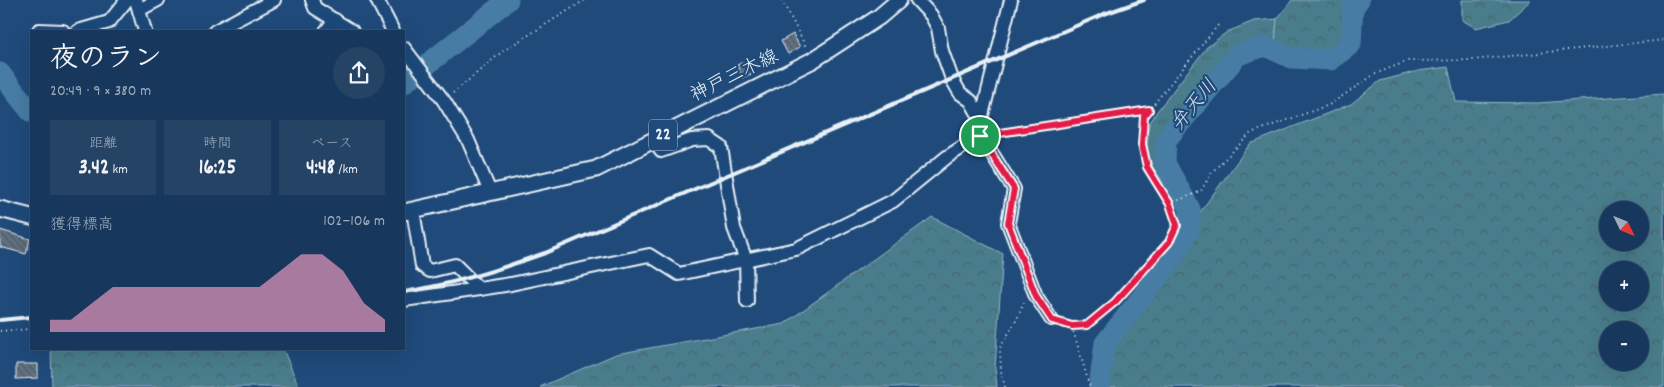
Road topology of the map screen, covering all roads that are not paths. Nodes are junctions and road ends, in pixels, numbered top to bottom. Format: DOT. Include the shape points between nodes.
graph roads {
  1 [pos="127,0"];
  2 [pos="158,0"];
  3 [pos="274,0"];
  4 [pos="312,0"];
  5 [pos="377,0"];
  6 [pos="899,0"];
  7 [pos="917,0"];
  8 [pos="1011,0"];
  9 [pos="137,5"];
  10 [pos="335,20"];
  11 [pos="81,30"];
  12 [pos="145,30"];
  13 [pos="217,30"];
  14 [pos="327,30"];
  15 [pos="350,30"];
  16 [pos="392,30"];
  17 [pos="405,49"];
  18 [pos="980,119"];
  19 [pos="980,136"];
  20 [pos="654,140"];
  21 [pos="490,192"];
  22 [pos="0,210"];
  23 [pos="408,211"];
  24 [pos="30,217"];
  25 [pos="746,260"];
  26 [pos="479,289"];
  27 [pos="405,300"];
  28 [pos="747,301"];
  29 [pos="1052,320"];
  1 -- 11 [label="street" via="109,22"];
  2 -- 9 [label="street"];
  3 -- 13 [label="street"];
  4 -- 10 [label="street" via="315,8"];
  5 -- 16 [label="street"];
  6 -- 20 [label="main road, 神戸三木線 / 22" via="813,60"];
  7 -- 18 [label="street" via="938,28 949,73 960,93 971,101"];
  8 -- 18 [label="street"];
  9 -- 12 [label="street"];
  10 -- 14 [label="street"];
  10 -- 15 [label="street"];
  17 -- 21 [label="street" via="444,101 468,140"];
  18 -- 19 [label="street"];
  19 -- 25 [label="street" via="947,157 893,201 796,248"];
  19 -- 29 [label="street" via="1014,189 1008,223 1036,296"];
  20 -- 21 [label="main road, 神戸三木線 / 22" via="596,168"];
  20 -- 25 [label="street" via="660,151 692,140 709,139 720,148 734,228"];
  21 -- 23 [label="main road, 神戸三木線 / 22"];
  22 -- 24 [label="main road"];
  23 -- 26 [label="street" via="422,266 430,271 455,265"];
  25 -- 26 [label="street" via="679,274 650,255"];
  25 -- 28 [label="street"];
  26 -- 27 [label="street"];
}
